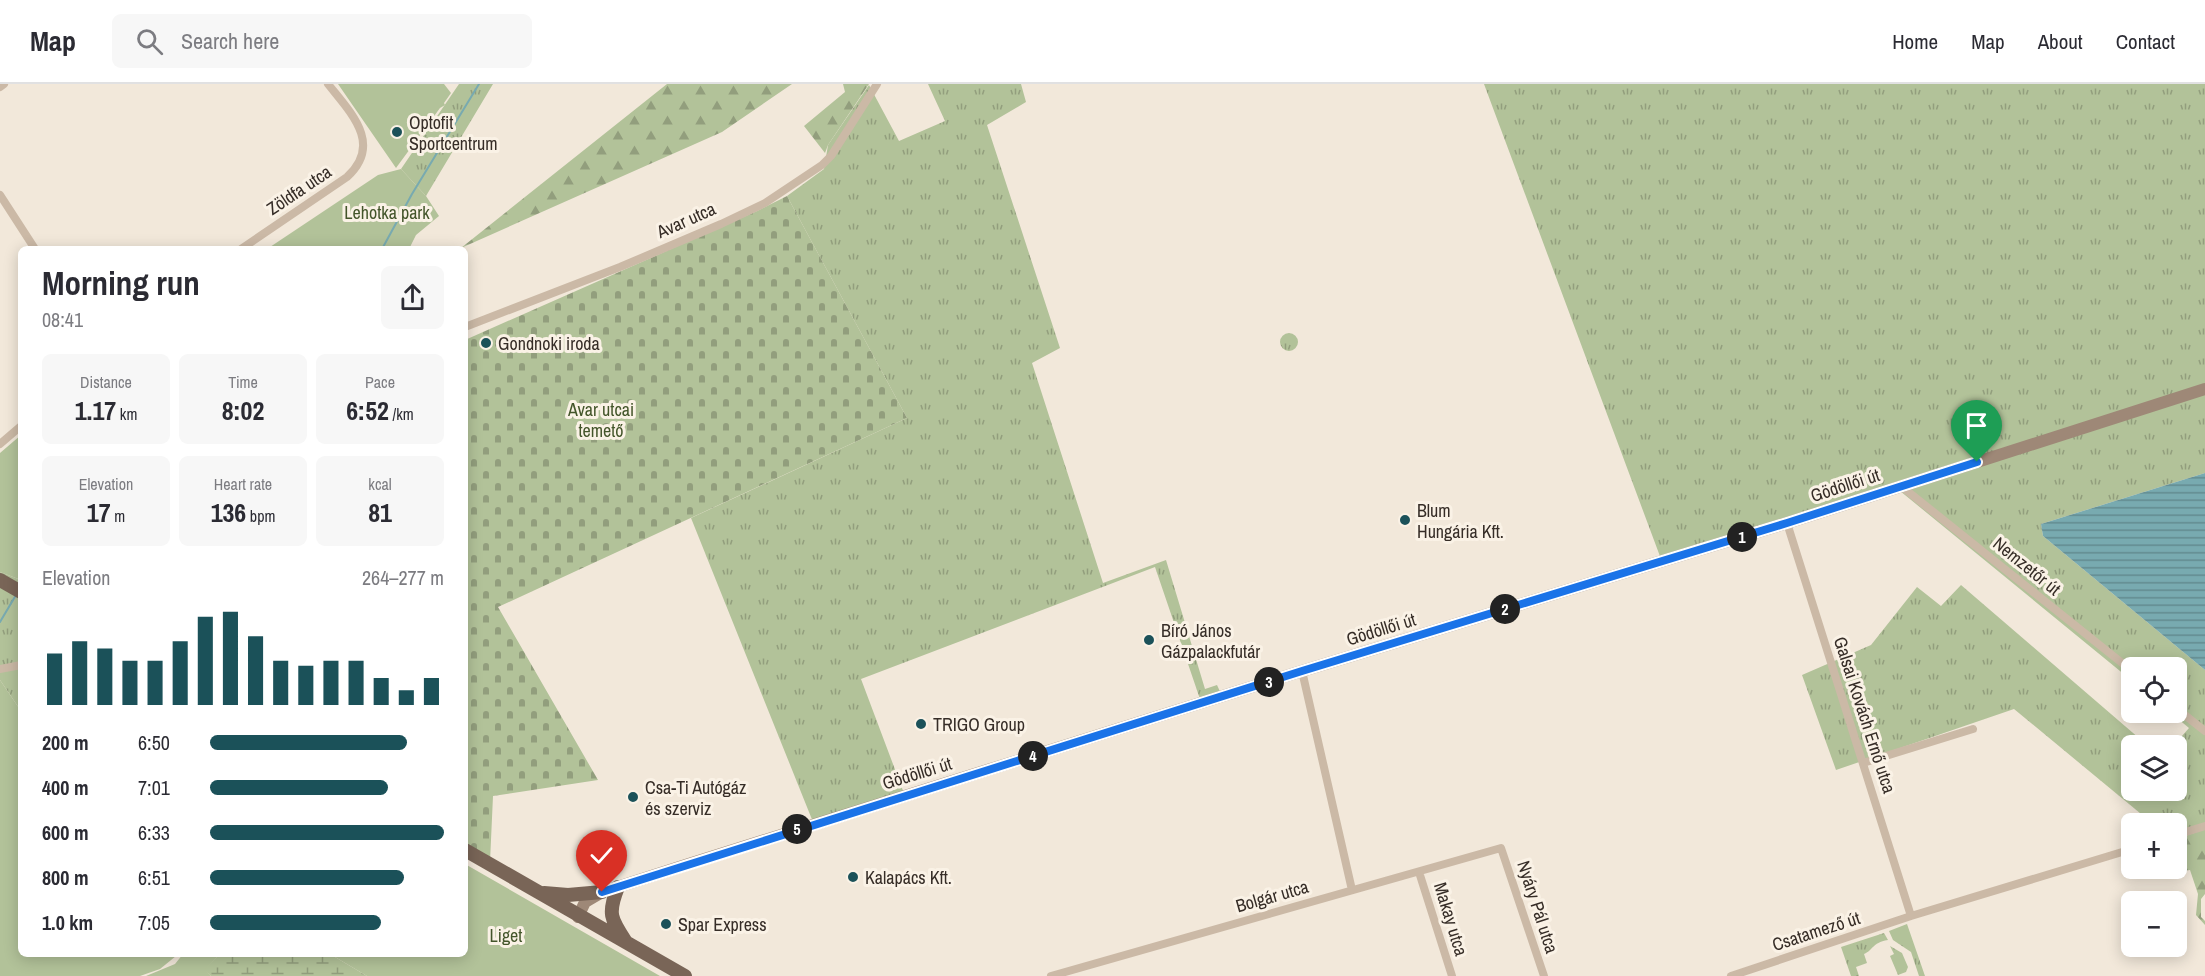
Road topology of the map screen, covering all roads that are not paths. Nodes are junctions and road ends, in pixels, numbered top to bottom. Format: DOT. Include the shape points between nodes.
graph roads {
  1 [pos="4,84"];
  2 [pos="328,84"];
  3 [pos="877,84"];
  4 [pos="0,87"];
  5 [pos="0,195"];
  6 [pos="33,246"];
  7 [pos="245,246"];
  8 [pos="468,326"];
  9 [pos="2205,389"];
  10 [pos="18,429"];
  11 [pos="0,444"];
  12 [pos="1901,486"];
  13 [pos="1787,523"];
  14 [pos="2,581"];
  15 [pos="18,590"];
  16 [pos="2121,663"];
  17 [pos="18,666"];
  18 [pos="0,669"];
  19 [pos="1302,671"];
  20 [pos="2187,717"];
  21 [pos="1973,729"];
  22 [pos="2205,731"];
  23 [pos="1863,763"];
  24 [pos="2205,826"];
  25 [pos="2187,832"];
  26 [pos="1501,848"];
  27 [pos="468,852"];
  28 [pos="2121,852"];
  29 [pos="1419,872"];
  30 [pos="618,888"];
  31 [pos="1352,890"];
  32 [pos="538,892"];
  33 [pos="602,892"];
  34 [pos="1911,916"];
  35 [pos="578,917"];
  36 [pos="627,943"];
  37 [pos="683,976"];
  38 [pos="1051,976"];
  39 [pos="1452,976"];
  40 [pos="1544,976"];
  41 [pos="1731,976"];
  1 -- 4 [label="street"];
  2 -- 7 [label="street, Zöldfa utca" via="363,136 358,166"];
  3 -- 8 [label="street, Avar utca" via="831,156 765,202 620,267"];
  5 -- 6 [label="street"];
  9 -- 12 [label="main road, Gödöllői út"];
  10 -- 11 [label="street"];
  12 -- 13 [label="main road, Gödöllői út"];
  12 -- 16 [label="street, Nemzetőr út"];
  13 -- 19 [label="main road, Gödöllői út"];
  13 -- 23 [label="street, Galsai Kovách Ernő utca"];
  14 -- 15 [label="main road"];
  17 -- 18 [label="street"];
  19 -- 30 [label="main road, Gödöllői út"];
  19 -- 31 [label="street"];
  20 -- 22 [label="street"];
  21 -- 23 [label="street"];
  23 -- 34 [label="street, Galsai Kovách Ernő utca"];
  24 -- 25 [label="street"];
  26 -- 29 [label="street, Bolgár utca"];
  26 -- 40 [label="street, Nyáry Pál utca"];
  27 -- 32 [label="main road"];
  28 -- 34 [label="street, Csatamező út"];
  29 -- 31 [label="street, Bolgár utca"];
  29 -- 39 [label="street, Makay utca"];
  30 -- 33 [label="main road, Gödöllői út"];
  30 -- 36 [label="main road" via="610,915"];
  31 -- 38 [label="street, Bolgár utca"];
  32 -- 33 [label="main road"];
  32 -- 35 [label="main road"];
  33 -- 35 [label="main road, Gödöllői út" via="585,902"];
  34 -- 41 [label="street, Csatamező út"];
  35 -- 36 [label="main road"];
  36 -- 37 [label="main road"];
}
